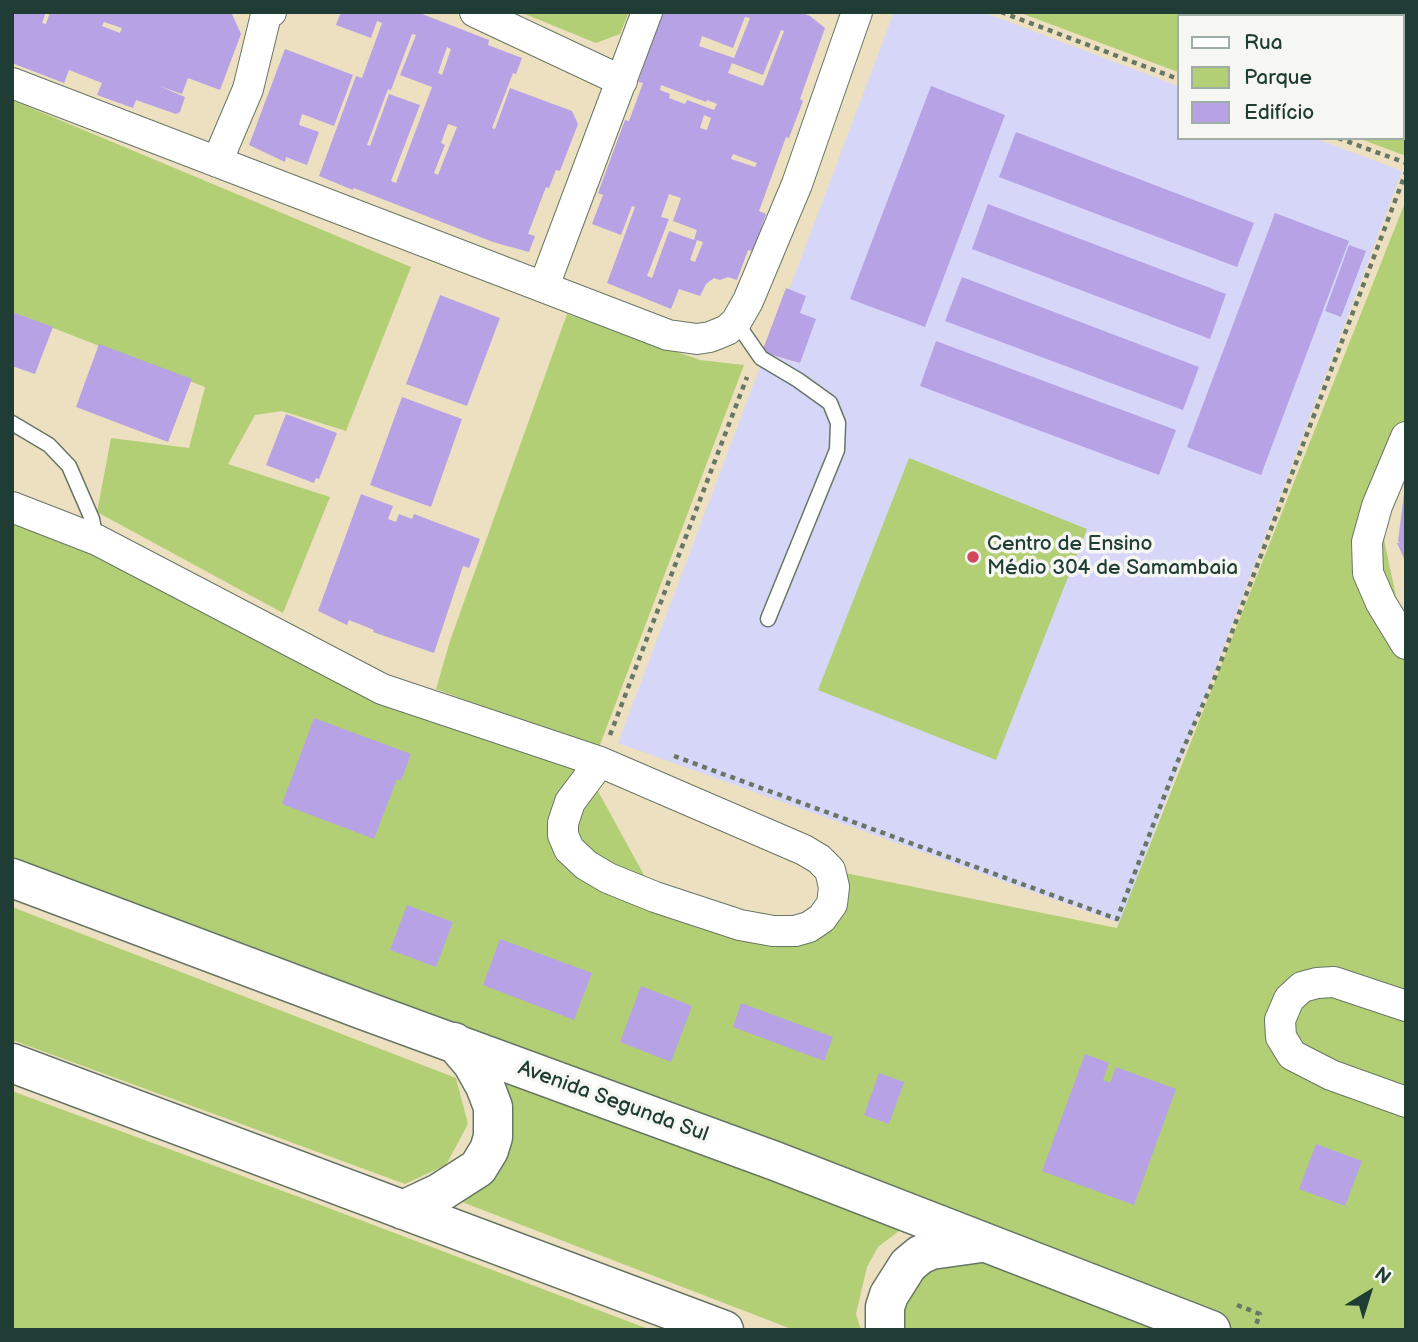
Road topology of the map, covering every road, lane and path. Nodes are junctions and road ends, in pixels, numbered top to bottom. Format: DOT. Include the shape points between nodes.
graph roads {
  1 [pos="475,12"];
  2 [pos="648,12"];
  3 [pos="857,12"];
  4 [pos="1001,12"];
  5 [pos="267,13"];
  6 [pos="1176,78"];
  7 [pos="622,80"];
  8 [pos="12,83"];
  9 [pos="1343,140"];
  10 [pos="217,162"];
  11 [pos="1406,163"];
  12 [pos="1406,172"];
  13 [pos="544,286"];
  14 [pos="736,322"];
  15 [pos="12,423"];
  16 [pos="1406,437"];
  17 [pos="12,507"];
  18 [pos="97,540"];
  19 [pos="768,619"];
  20 [pos="1406,644"];
  21 [pos="611,734"];
  22 [pos="623,738"];
  23 [pos="673,756"];
  24 [pos="600,762"];
  25 [pos="12,878"];
  26 [pos="1406,1006"];
  27 [pos="454,1042"];
  28 [pos="12,1063"];
  29 [pos="1406,1102"];
  30 [pos="403,1210"];
  31 [pos="987,1243"];
  32 [pos="723,1330"];
  33 [pos="885,1330"];
  34 [pos="1211,1330"];
  1 -- 7 [label="street"];
  2 -- 7 [label="street"];
  3 -- 14 [label="street" via="797,184"];
  4 -- 6 [label="path"];
  5 -- 10 [label="street" via="248,89"];
  7 -- 13 [label="street"];
  8 -- 10 [label="street"];
  9 -- 11 [label="path"];
  10 -- 13 [label="street"];
  12 -- 23 [label="path" via="1215,677 1117,919"];
  13 -- 14 [label="street" via="668,335 710,337"];
  14 -- 19 [label="lane" via="761,358 830,403 838,423 837,450"];
  15 -- 18 [label="lane" via="49,444 69,466"];
  16 -- 20 [label="street" via="1367,542 1368,573"];
  17 -- 18 [label="street"];
  18 -- 24 [label="street" via="382,689"];
  21 -- 22 [label="path"];
  24 -- 24 [label="street" via="819,859 830,870 832,904 809,927 773,931 655,897 586,865 569,849 564,823 570,802"];
  25 -- 27 [label="main road, Avenida Segunda Sul"];
  26 -- 29 [label="street" via="1334,982 1317,983 1302,987 1289,999 1280,1020 1281,1038 1292,1055 1331,1075"];
  27 -- 30 [label="main road" via="485,1086 493,1107 493,1137 478,1168"];
  27 -- 31 [label="main road, Avenida Segunda Sul"];
  28 -- 30 [label="main road"];
  30 -- 32 [label="main road"];
  31 -- 33 [label="main road" via="931,1250 913,1261 889,1295"];
  31 -- 34 [label="main road, Avenida Segunda Sul"];
}
